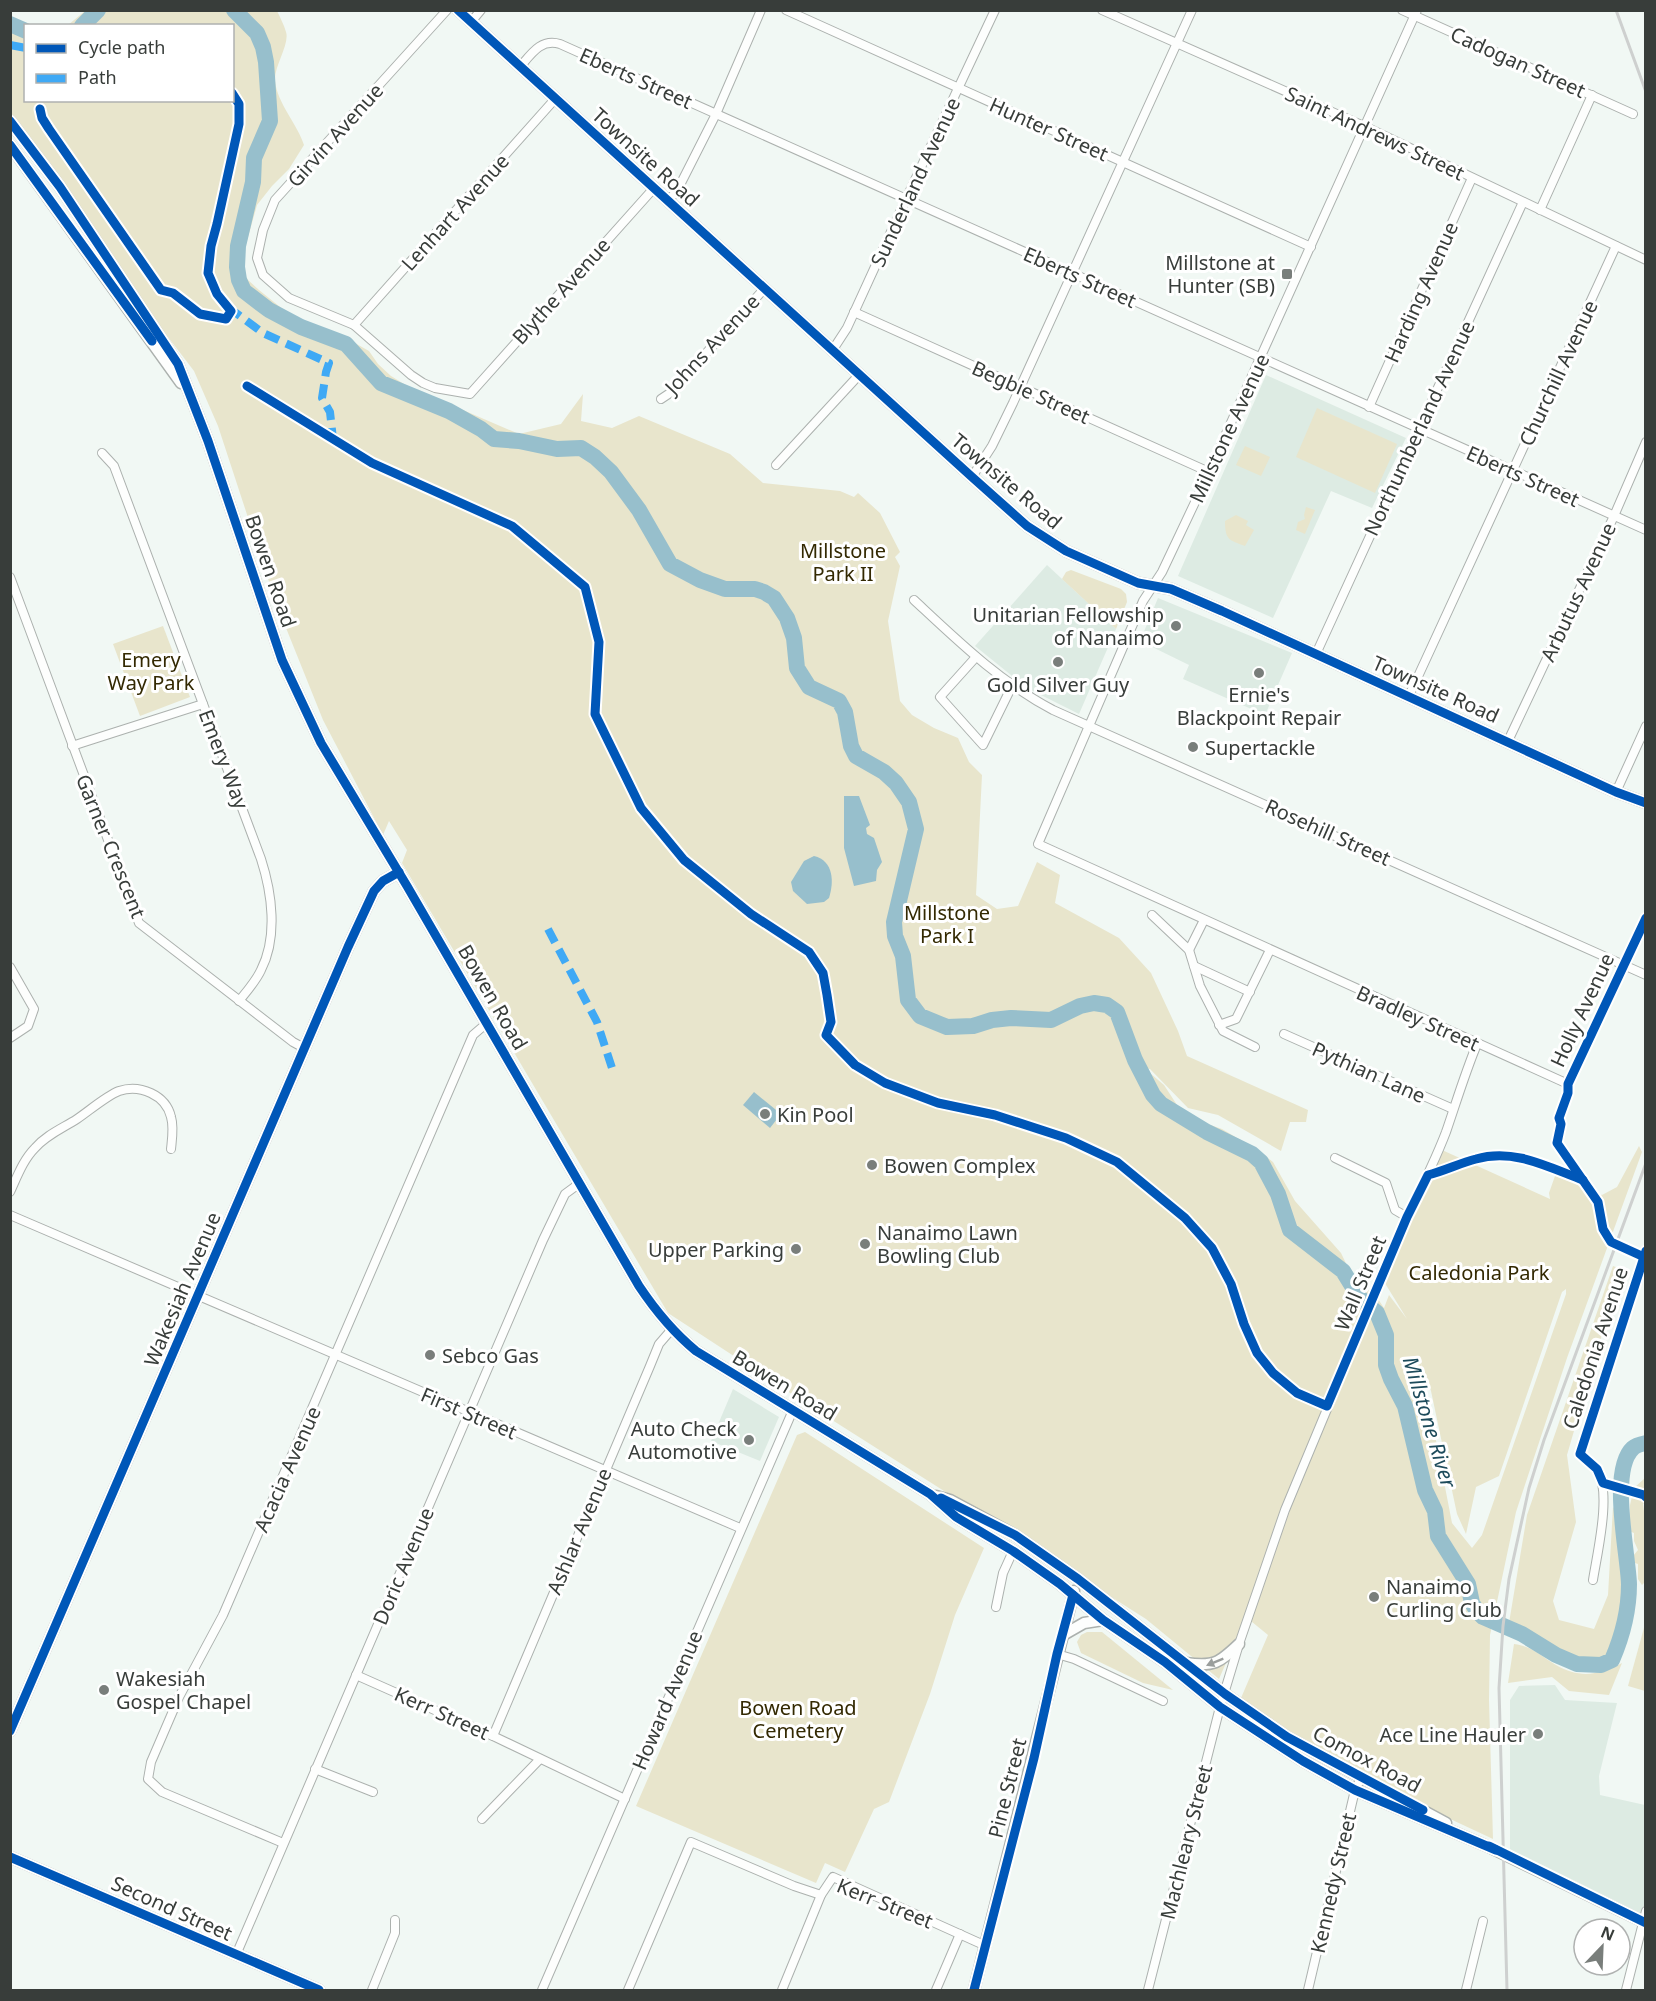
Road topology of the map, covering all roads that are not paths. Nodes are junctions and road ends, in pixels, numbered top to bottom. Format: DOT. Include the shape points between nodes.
graph roads {
  1 [pos="447,10"];
  2 [pos="458,10"];
  3 [pos="481,10"];
  4 [pos="761,10"];
  5 [pos="786,10"];
  6 [pos="995,10"];
  7 [pos="1102,10"];
  8 [pos="1192,10"];
  9 [pos="1402,10"];
  10 [pos="1416,13"];
  11 [pos="471,22"];
  12 [pos="1177,44"];
  13 [pos="520,67"];
  14 [pos="959,88"];
  15 [pos="1592,95"];
  16 [pos="555,99"];
  17 [pos="716,114"];
  18 [pos="1633,114"];
  19 [pos="10,121"];
  20 [pos="1366,127"];
  21 [pos="10,145"];
  22 [pos="1123,162"];
  23 [pos="1472,178"];
  24 [pos="654,189"];
  25 [pos="906,199"];
  26 [pos="668,202"];
  27 [pos="1523,202"];
  28 [pos="1539,210"];
  29 [pos="1616,246"];
  30 [pos="1311,247"];
  31 [pos="1646,260"];
  32 [pos="1071,273"];
  33 [pos="764,289"];
  34 [pos="854,312"];
  35 [pos="354,325"];
  36 [pos="832,351"];
  37 [pos="1260,358"];
  38 [pos="859,375"];
  39 [pos="1020,387"];
  40 [pos="187,390"];
  41 [pos="661,399"];
  42 [pos="1369,407"];
  43 [pos="1418,429"];
  44 [pos="1646,442"];
  45 [pos="102,453"];
  46 [pos="776,465"];
  47 [pos="1512,471"];
  48 [pos="1209,472"];
  49 [pos="972,477"];
  50 [pos="1614,516"];
  51 [pos="1646,530"];
  52 [pos="10,577"];
  53 [pos="1153,586"];
  54 [pos="914,600"];
  55 [pos="1316,654"];
  56 [pos="976,657"];
  57 [pos="1012,686"];
  58 [pos="1409,696"];
  59 [pos="203,704"];
  60 [pos="1088,726"];
  61 [pos="1646,726"];
  62 [pos="1508,741"];
  63 [pos="72,746"];
  64 [pos="1616,792"];
  65 [pos="1646,803"];
  66 [pos="1038,844"];
  67 [pos="399,872"];
  68 [pos="1152,915"];
  69 [pos="1646,918"];
  70 [pos="1204,920"];
  71 [pos="1189,950"];
  72 [pos="1270,950"];
  73 [pos="1623,964"];
  74 [pos="1194,966"];
  75 [pos="10,968"];
  76 [pos="1646,975"];
  77 [pos="1250,992"];
  78 [pos="239,1001"];
  79 [pos="487,1023"];
  80 [pos="1219,1024"];
  81 [pos="1284,1034"];
  82 [pos="10,1038"];
  83 [pos="1477,1044"];
  84 [pos="1255,1047"];
  85 [pos="304,1048"];
  86 [pos="1568,1084"];
  87 [pos="1453,1109"];
  88 [pos="1559,1118"];
  89 [pos="171,1149"];
  90 [pos="1335,1158"];
  91 [pos="580,1183"];
  92 [pos="10,1192"];
  93 [pos="10,1215"];
  94 [pos="1407,1217"];
  95 [pos="1646,1251"];
  96 [pos="199,1295"];
  97 [pos="672,1329"];
  98 [pos="336,1355"];
  99 [pos="792,1410"];
  100 [pos="469,1413"];
  101 [pos="604,1471"];
  102 [pos="930,1494"];
  103 [pos="740,1528"];
  104 [pos="1013,1551"];
  105 [pos="1078,1579"];
  106 [pos="1593,1580"];
  107 [pos="1073,1595"];
  108 [pos="996,1607"];
  109 [pos="1103,1620"];
  110 [pos="1063,1635"];
  111 [pos="1239,1644"];
  112 [pos="1057,1654"];
  113 [pos="1186,1663"];
  114 [pos="356,1675"];
  115 [pos="1225,1694"];
  116 [pos="1163,1701"];
  117 [pos="1220,1707"];
  118 [pos="10,1731"];
  119 [pos="493,1736"];
  120 [pos="540,1759"];
  121 [pos="315,1768"];
  122 [pos="1362,1776"];
  123 [pos="1355,1790"];
  124 [pos="374,1792"];
  125 [pos="625,1798"];
  126 [pos="482,1819"];
  127 [pos="283,1843"];
  128 [pos="1496,1850"];
  129 [pos="10,1857"];
  130 [pos="821,1895"];
  131 [pos="1645,1918"];
  132 [pos="394,1920"];
  133 [pos="1483,1921"];
  134 [pos="960,1934"];
  135 [pos="986,1946"];
  136 [pos="236,1955"];
  137 [pos="319,1990"];
  138 [pos="372,1990"];
  139 [pos="542,1990"];
  140 [pos="628,1990"];
  141 [pos="782,1990"];
  142 [pos="936,1990"];
  143 [pos="974,1990"];
  144 [pos="1148,1990"];
  145 [pos="1308,1990"];
  146 [pos="1466,1990"];
  147 [pos="1626,1990"];
  1 -- 35 [label="street, Girvin Avenue" via="276,200 263,230 257,258 263,275 289,298"];
  2 -- 11 [label="main road, Townsite Road"];
  3 -- 11 [label="street"];
  4 -- 17 [label="street"];
  5 -- 14 [label="street, Hunter Street"];
  6 -- 14 [label="street, Sunderland Avenue"];
  7 -- 12 [label="street, Saint Andrews Street"];
  8 -- 12 [label="street"];
  9 -- 10 [label="street, Cadogan Street"];
  10 -- 15 [label="street, Cadogan Street"];
  10 -- 20 [label="street, Millstone Avenue"];
  11 -- 13 [label="main road, Townsite Road"];
  12 -- 20 [label="street, Saint Andrews Street"];
  12 -- 22 [label="street"];
  13 -- 16 [label="main road, Townsite Road"];
  13 -- 17 [label="street, Eberts Street" via="540,46 557,42"];
  14 -- 22 [label="street, Hunter Street"];
  14 -- 25 [label="street, Sunderland Avenue"];
  15 -- 18 [label="street, Cadogan Street"];
  15 -- 28 [label="street"];
  16 -- 24 [label="main road, Townsite Road"];
  16 -- 35 [label="street, Lenhart Avenue"];
  17 -- 25 [label="street, Eberts Street"];
  17 -- 26 [label="street"];
  19 -- 40 [label="main road, Bowen Road" via="157,332 178,364"];
  20 -- 23 [label="street, Saint Andrews Street"];
  20 -- 30 [label="street, Millstone Avenue"];
  21 -- 40 [label="main road, Bowen Road"];
  22 -- 30 [label="street, Hunter Street"];
  22 -- 32 [label="street"];
  23 -- 27 [label="street, Saint Andrews Street"];
  23 -- 42 [label="street, Harding Avenue"];
  24 -- 26 [label="main road, Townsite Road"];
  24 -- 35 [label="street, Blythe Avenue" via="470,394 423,383"];
  25 -- 32 [label="street, Eberts Street"];
  25 -- 34 [label="street, Sunderland Avenue"];
  26 -- 33 [label="main road, Townsite Road"];
  27 -- 28 [label="street, Saint Andrews Street"];
  27 -- 43 [label="street, Northumberland Avenue"];
  28 -- 29 [label="street, Saint Andrews Street"];
  29 -- 31 [label="street, Saint Andrews Street"];
  29 -- 47 [label="street, Churchill Avenue"];
  30 -- 37 [label="street, Millstone Avenue"];
  32 -- 37 [label="street, Eberts Street"];
  32 -- 39 [label="street"];
  33 -- 36 [label="main road, Townsite Road"];
  33 -- 41 [label="street, Johns Avenue"];
  34 -- 36 [label="street, Sunderland Avenue"];
  34 -- 39 [label="street, Begbie Street"];
  36 -- 38 [label="main road, Townsite Road"];
  37 -- 42 [label="street, Eberts Street"];
  37 -- 48 [label="street, Millstone Avenue"];
  38 -- 46 [label="street"];
  38 -- 49 [label="main road, Townsite Road"];
  39 -- 48 [label="street, Begbie Street"];
  39 -- 49 [label="street" via="992,446"];
  40 -- 67 [label="main road, Bowen Road" via="282,660 321,743"];
  42 -- 43 [label="street, Eberts Street"];
  43 -- 47 [label="street, Eberts Street"];
  43 -- 55 [label="street, Northumberland Avenue"];
  44 -- 50 [label="street, Arbutus Avenue"];
  45 -- 59 [label="street, Emery Way" via="114,466"];
  47 -- 50 [label="street, Eberts Street"];
  47 -- 58 [label="street, Churchill Avenue"];
  48 -- 53 [label="street, Millstone Avenue"];
  49 -- 53 [label="main road, Townsite Road" via="1027,526 1056,545 1138,583"];
  50 -- 51 [label="street, Eberts Street"];
  50 -- 62 [label="street, Arbutus Avenue"];
  52 -- 63 [label="street, Garner Crescent"];
  53 -- 55 [label="main road, Townsite Road" via="1171,589"];
  53 -- 60 [label="street, Millstone Avenue"];
  54 -- 56 [label="street, Rosehill Street"];
  55 -- 58 [label="main road, Townsite Road"];
  56 -- 57 [label="street, Rosehill Street"];
  56 -- 57 [label="street" via="940,697 983,745"];
  57 -- 60 [label="street, Rosehill Street"];
  58 -- 62 [label="main road, Townsite Road"];
  59 -- 63 [label="street"];
  59 -- 78 [label="street, Emery Way" via="261,860 271,900 267,956"];
  60 -- 66 [label="street, Millstone Avenue"];
  60 -- 73 [label="street, Rosehill Street"];
  61 -- 64 [label="street"];
  62 -- 64 [label="main road, Townsite Road"];
  63 -- 78 [label="street, Garner Crescent" via="139,923"];
  64 -- 65 [label="main road, Townsite Road"];
  66 -- 70 [label="street, Bradley Street"];
  67 -- 79 [label="main road, Bowen Road"];
  67 -- 85 [label="main road, Wakesiah Avenue" via="371,896"];
  68 -- 71 [label="street"];
  69 -- 73 [label="street, Holly Avenue"];
  70 -- 71 [label="street"];
  70 -- 72 [label="street, Bradley Street"];
  71 -- 74 [label="street"];
  72 -- 77 [label="street"];
  72 -- 83 [label="street, Bradley Street"];
  73 -- 76 [label="street, Rosehill Street"];
  73 -- 86 [label="street, Holly Avenue"];
  74 -- 77 [label="street"];
  74 -- 80 [label="street"];
  75 -- 82 [label="street" via="34,1009 28,1026"];
  77 -- 80 [label="street" via="1236,1018"];
  78 -- 85 [label="street, Garner Crescent"];
  79 -- 91 [label="main road, Bowen Road"];
  79 -- 98 [label="street, Acacia Avenue" via="474,1033 468,1045"];
  80 -- 84 [label="street" via="1226,1033"];
  81 -- 87 [label="street, Pythian Lane"];
  83 -- 86 [label="street, Bradley Street"];
  83 -- 87 [label="street, Wall Street"];
  85 -- 96 [label="main road, Wakesiah Avenue"];
  86 -- 88 [label="street, Holly Avenue"];
  87 -- 94 [label="street, Wall Street"];
  89 -- 92 [label="street" via="172,1117 167,1106 145,1091 119,1092 34,1148"];
  90 -- 94 [label="street, Wall Street" via="1386,1183 1395,1210"];
  91 -- 97 [label="main road, Bowen Road" via="644,1294"];
  91 -- 100 [label="street, Doric Avenue" via="563,1198"];
  93 -- 96 [label="street, First Street"];
  94 -- 111 [label="street, Wall Street" via="1285,1510"];
  95 -- 106 [label="street, Caledonia Avenue" via="1580,1454 1597,1469 1603,1483"];
  96 -- 98 [label="street, First Street"];
  96 -- 118 [label="main road, Wakesiah Avenue"];
  97 -- 99 [label="main road, Bowen Road" via="696,1351"];
  97 -- 101 [label="street, Ashlar Avenue" via="659,1344"];
  98 -- 100 [label="street, First Street"];
  98 -- 127 [label="street, Acacia Avenue" via="223,1615 179,1697 151,1762 148,1779 162,1792"];
  99 -- 102 [label="main road, Bowen Road"];
  99 -- 103 [label="street, Howard Avenue"];
  100 -- 101 [label="street, First Street"];
  100 -- 114 [label="street, Doric Avenue"];
  101 -- 103 [label="street, First Street"];
  101 -- 119 [label="street, Ashlar Avenue"];
  102 -- 104 [label="main road, Bowen Road" via="956,1517"];
  102 -- 105 [label="main road, Bowen Road" via="950,1500 1016,1535"];
  103 -- 125 [label="street, Howard Avenue"];
  104 -- 107 [label="main road, Bowen Road"];
  104 -- 108 [label="street" via="1003,1573"];
  105 -- 107 [label="main road, Pine Street"];
  105 -- 113 [label="main road, Bowen Road"];
  107 -- 109 [label="main road, Bowen Road"];
  107 -- 110 [label="main road, Pine Street"];
  109 -- 110 [label="main road" via="1084,1623"];
  109 -- 117 [label="main road, Bowen Road" via="1165,1662"];
  110 -- 112 [label="main road, Pine Street"];
  111 -- 113 [label="main road, one-way" via="1223,1659 1210,1664"];
  111 -- 115 [label="street, Wall Street"];
  112 -- 116 [label="street"];
  112 -- 135 [label="main road, Pine Street"];
  113 -- 115 [label="main road, Bowen Road"];
  114 -- 119 [label="street, Kerr Street"];
  114 -- 121 [label="street, Doric Avenue"];
  115 -- 117 [label="street, Machleary Street"];
  115 -- 122 [label="main road, Comox Road" via="1287,1737"];
  117 -- 123 [label="main road, Comox Road"];
  117 -- 144 [label="street, Machleary Street"];
  119 -- 120 [label="street, Kerr Street"];
  120 -- 125 [label="street, Kerr Street"];
  120 -- 126 [label="street"];
  121 -- 124 [label="street"];
  121 -- 127 [label="street, Doric Avenue"];
  122 -- 123 [label="street, Kennedy Street"];
  122 -- 128 [label="main road, Comox Road"];
  123 -- 128 [label="main road, Comox Road"];
  123 -- 145 [label="street, Kennedy Street"];
  125 -- 139 [label="street, Howard Avenue"];
  127 -- 136 [label="street, Doric Avenue"];
  128 -- 131 [label="main road, Comox Road"];
  129 -- 136 [label="main road, Second Street"];
  130 -- 134 [label="street, Kerr Street" via="833,1877"];
  130 -- 140 [label="street, Kerr Street" via="691,1842"];
  130 -- 141 [label="street"];
  131 -- 147 [label="street"];
  132 -- 138 [label="street" via="395,1933"];
  133 -- 146 [label="street"];
  134 -- 135 [label="street, Kerr Street"];
  134 -- 142 [label="street"];
  135 -- 143 [label="main road, Pine Street"];
  136 -- 137 [label="main road, Second Street"];
}
